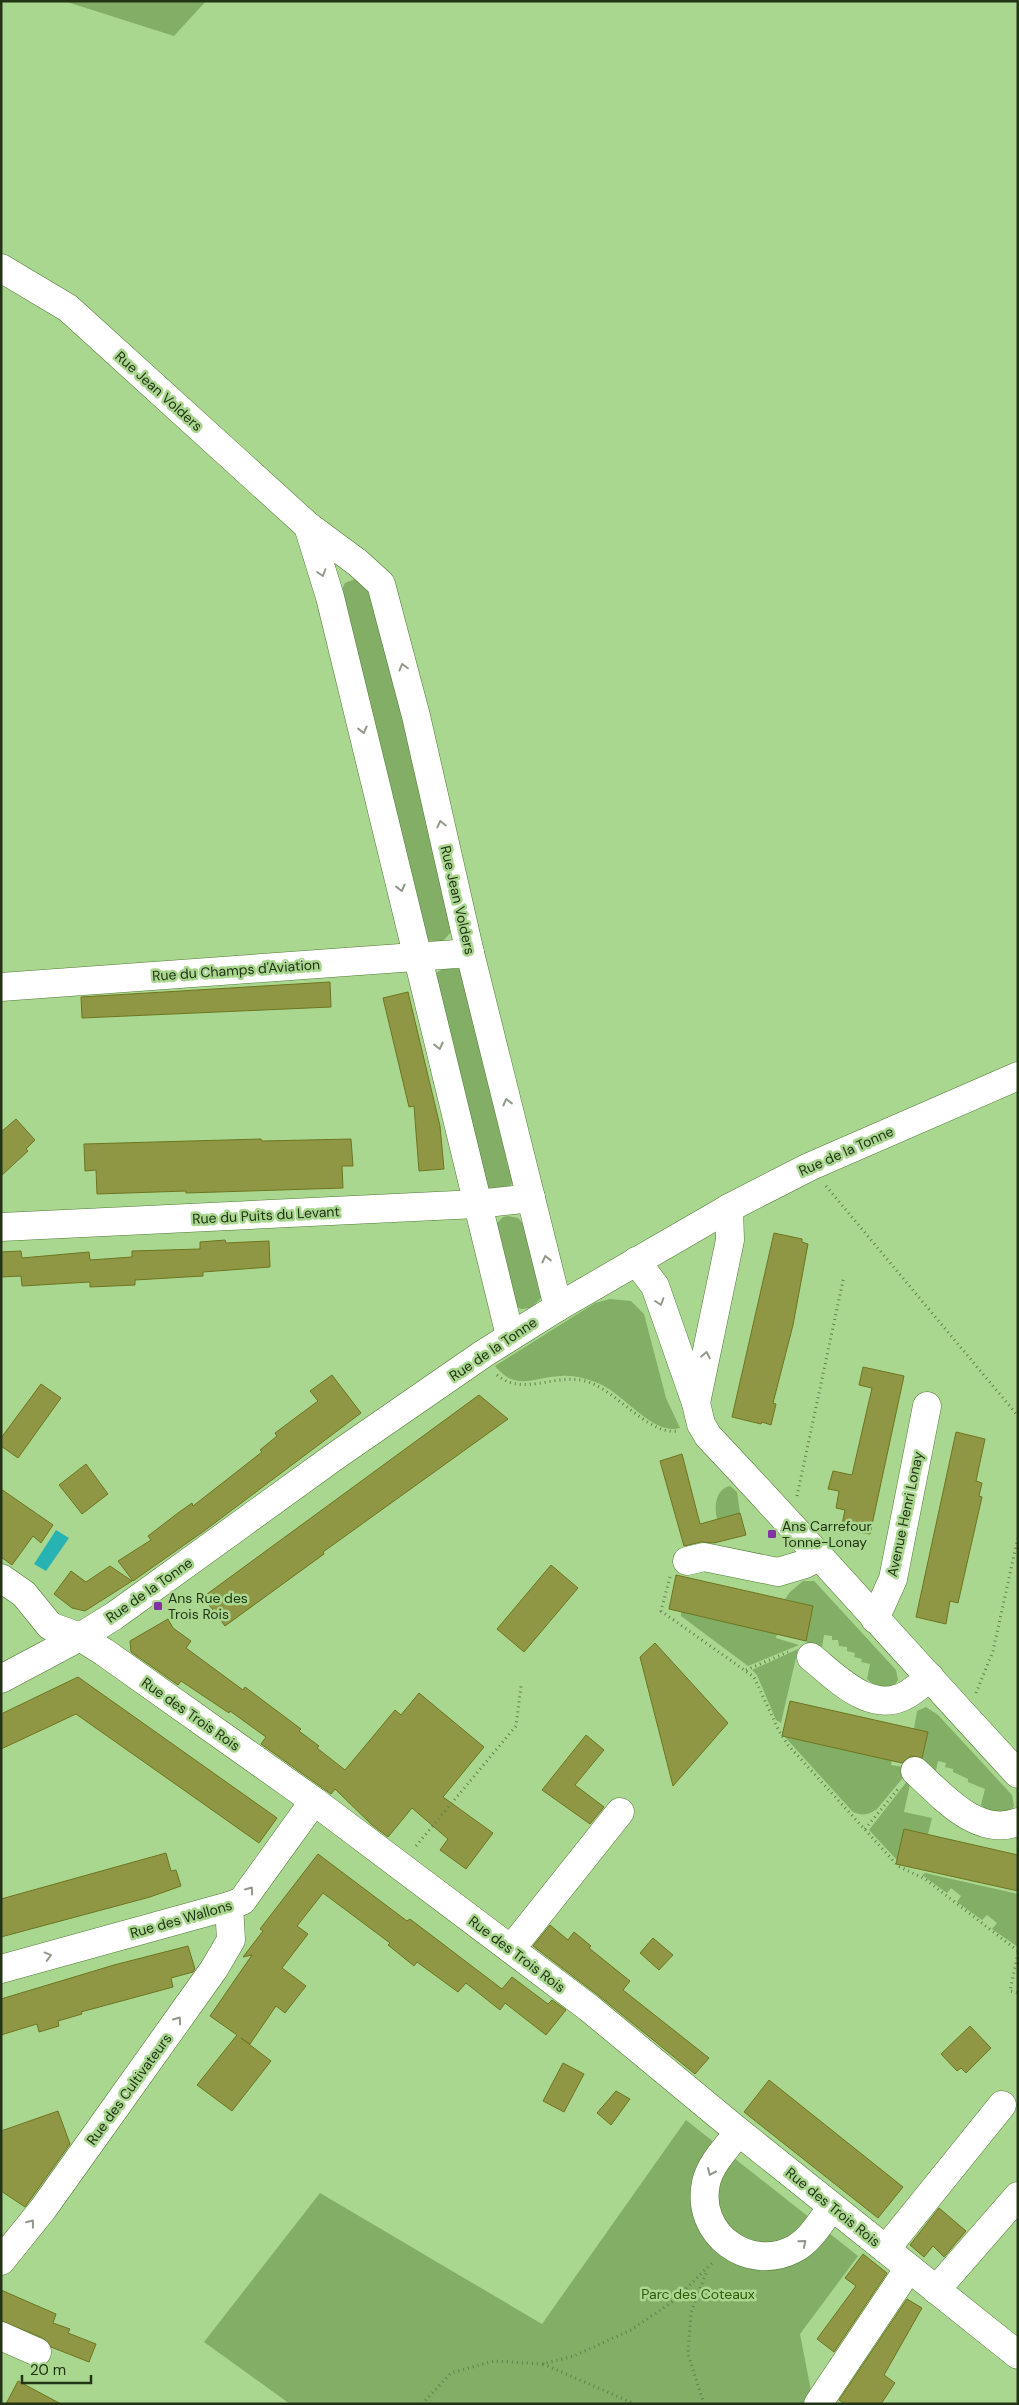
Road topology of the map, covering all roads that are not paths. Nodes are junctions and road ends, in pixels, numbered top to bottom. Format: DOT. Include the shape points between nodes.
graph roads {
  1 [pos="1,268"];
  2 [pos="308,526"];
  3 [pos="470,953"];
  4 [pos="417,957"];
  5 [pos="1,987"];
  6 [pos="1018,1076"];
  7 [pos="531,1198"];
  8 [pos="477,1204"];
  9 [pos="729,1208"];
  10 [pos="1,1227"];
  11 [pos="636,1261"];
  12 [pos="558,1307"];
  13 [pos="510,1336"];
  14 [pos="927,1406"];
  15 [pos="698,1413"];
  16 [pos="819,1556"];
  17 [pos="687,1561"];
  18 [pos="1,1578"];
  19 [pos="875,1619"];
  20 [pos="80,1637"];
  21 [pos="811,1657"];
  22 [pos="930,1678"];
  23 [pos="1,1679"];
  24 [pos="915,1771"];
  25 [pos="1018,1774"];
  26 [pos="314,1801"];
  27 [pos="620,1812"];
  28 [pos="1018,1822"];
  29 [pos="228,1906"];
  30 [pos="511,1949"];
  31 [pos="1,1969"];
  32 [pos="1002,2105"];
  33 [pos="739,2132"];
  34 [pos="1018,2196"];
  35 [pos="832,2207"];
  36 [pos="886,2250"];
  37 [pos="1,2261"];
  38 [pos="909,2268"];
  39 [pos="936,2290"];
  40 [pos="1,2336"];
  41 [pos="36,2352"];
  42 [pos="1018,2355"];
  43 [pos="818,2404"];
  1 -- 2 [label="street, Rue Jean Volders" via="68,308"];
  3 -- 2 [label="street, Rue Jean Volders, one-way" via="416,716 381,584"];
  2 -- 4 [label="street, one-way" via="330,597"];
  3 -- 4 [label="street, Rue du Champs d'Aviation"];
  7 -- 3 [label="street, Rue Jean Volders, one-way"];
  4 -- 5 [label="street, Rue du Champs d'Aviation"];
  4 -- 8 [label="street, one-way"];
  6 -- 9 [label="street, Rue de la Tonne" via="809,1166"];
  7 -- 8 [label="street, Rue du Puits du Levant"];
  12 -- 7 [label="street, Rue Jean Volders, one-way"];
  8 -- 10 [label="street, Rue du Puits du Levant"];
  8 -- 13 [label="street"];
  9 -- 11 [label="street, Rue de la Tonne"];
  15 -- 9 [label="street, one-way" via="730,1240"];
  11 -- 12 [label="street, Rue de la Tonne"];
  11 -- 15 [label="street, one-way" via="655,1286"];
  12 -- 13 [label="street, Rue de la Tonne"];
  13 -- 20 [label="street, Rue de la Tonne"];
  14 -- 19 [label="street, Avenue Henri Lonay" via="893,1579"];
  15 -- 16 [label="street" via="708,1436"];
  16 -- 17 [label="street" via="778,1572 704,1557"];
  16 -- 19 [label="street"];
  18 -- 20 [label="street, Rue des Trois Rois" via="24,1594 50,1626"];
  19 -- 22 [label="street"];
  20 -- 23 [label="street, Rue de la Tonne"];
  20 -- 26 [label="street, Rue des Trois Rois"];
  21 -- 22 [label="street" via="859,1695 877,1700 894,1700"];
  22 -- 25 [label="street"];
  24 -- 28 [label="street" via="964,1814 980,1823 997,1826"];
  29 -- 26 [label="street, Rue des Wallons, one-way" via="242,1901"];
  26 -- 30 [label="street, Rue des Trois Rois"];
  27 -- 30 [label="street"];
  31 -- 29 [label="street, Rue des Wallons, one-way"];
  37 -- 29 [label="street, Rue des Cultivateurs, one-way" via="54,2193 214,1969 232,1940"];
  30 -- 33 [label="street, Rue des Trois Rois" via="589,2008"];
  32 -- 36 [label="street"];
  33 -- 35 [label="street, Rue des Trois Rois"];
  33 -- 35 [label="street, one-way" via="714,2163 706,2183 704,2203 719,2237 737,2251 756,2257 776,2256 794,2249 810,2237"];
  34 -- 39 [label="street"];
  35 -- 36 [label="street, Rue des Trois Rois"];
  36 -- 38 [label="street, Rue des Trois Rois"];
  38 -- 39 [label="street, Rue des Trois Rois"];
  38 -- 43 [label="street"];
  39 -- 42 [label="street, Rue des Trois Rois"];
  40 -- 41 [label="street"];
}
